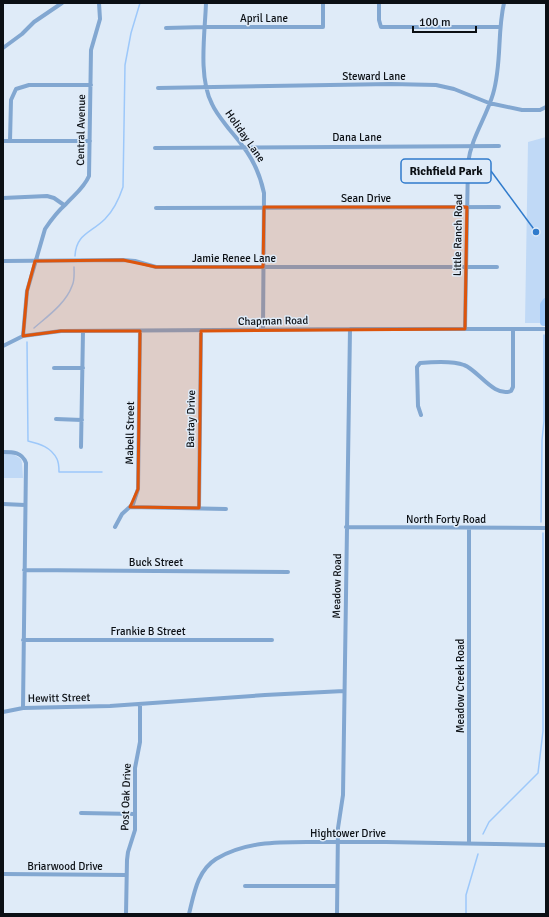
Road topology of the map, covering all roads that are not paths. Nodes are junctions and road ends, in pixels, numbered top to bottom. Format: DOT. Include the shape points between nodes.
graph roads {
  1 [pos="62,3"];
  2 [pos="99,3"];
  3 [pos="206,3"];
  4 [pos="323,3"];
  5 [pos="379,3"];
  6 [pos="504,3"];
  7 [pos="205,27"];
  8 [pos="500,27"];
  9 [pos="166,28"];
  10 [pos="3,48"];
  11 [pos="91,85"];
  12 [pos="206,87"];
  13 [pos="158,88"];
  14 [pos="489,103"];
  15 [pos="546,107"];
  16 [pos="3,141"];
  17 [pos="10,141"];
  18 [pos="90,141"];
  19 [pos="471,145"];
  20 [pos="499,146"];
  21 [pos="244,147"];
  22 [pos="155,148"];
  23 [pos="3,198"];
  24 [pos="64,205"];
  25 [pos="264,207"];
  26 [pos="467,207"];
  27 [pos="499,207"];
  28 [pos="156,208"];
  29 [pos="3,261"];
  30 [pos="35,261"];
  31 [pos="263,267"];
  32 [pos="466,267"];
  33 [pos="497,267"];
  34 [pos="350,329"];
  35 [pos="465,329"];
  36 [pos="512,329"];
  37 [pos="546,329"];
  38 [pos="263,330"];
  39 [pos="201,331"];
  40 [pos="83,332"];
  41 [pos="140,332"];
  42 [pos="23,336"];
  43 [pos="3,346"];
  44 [pos="54,368"];
  45 [pos="83,368"];
  46 [pos="421,415"];
  47 [pos="56,419"];
  48 [pos="82,420"];
  49 [pos="81,448"];
  50 [pos="3,452"];
  51 [pos="3,504"];
  52 [pos="25,504"];
  53 [pos="130,507"];
  54 [pos="199,508"];
  55 [pos="226,509"];
  56 [pos="115,527"];
  57 [pos="346,528"];
  58 [pos="470,528"];
  59 [pos="546,528"];
  60 [pos="24,570"];
  61 [pos="288,572"];
  62 [pos="24,640"];
  63 [pos="272,640"];
  64 [pos="344,691"];
  65 [pos="140,704"];
  66 [pos="23,708"];
  67 [pos="3,712"];
  68 [pos="81,813"];
  69 [pos="136,814"];
  70 [pos="337,842"];
  71 [pos="469,843"];
  72 [pos="546,845"];
  73 [pos="3,874"];
  74 [pos="126,875"];
  75 [pos="245,886"];
  76 [pos="337,886"];
  77 [pos="126,914"];
  78 [pos="189,914"];
  79 [pos="337,914"];
  1 -- 10 [label="street"];
  2 -- 11 [label="street, Central Avenue" via="100,19 91,50"];
  3 -- 7 [label="street, Holiday Lane"];
  4 -- 7 [label="street, April Lane" via="323,26"];
  5 -- 8 [label="street" via="381,27"];
  6 -- 8 [label="street, Little Ranch Road"];
  7 -- 9 [label="street, April Lane"];
  7 -- 12 [label="street, Holiday Lane"];
  8 -- 14 [label="street, Little Ranch Road" via="499,70"];
  11 -- 17 [label="street" via="29,85 16,89 12,100"];
  11 -- 18 [label="street, Central Avenue"];
  12 -- 13 [label="street, Steward Lane"];
  12 -- 14 [label="street, Steward Lane" via="436,85 454,89"];
  12 -- 21 [label="street, Holiday Lane" via="218,115"];
  14 -- 15 [label="street, Steward Lane" via="522,110 540,110"];
  14 -- 19 [label="street, Little Ranch Road"];
  16 -- 17 [label="street"];
  17 -- 18 [label="street"];
  18 -- 24 [label="street, Central Avenue" via="89,176 86,183"];
  19 -- 20 [label="street, Dana Lane"];
  19 -- 21 [label="street, Dana Lane"];
  19 -- 26 [label="street, Little Ranch Road"];
  21 -- 22 [label="street, Dana Lane"];
  21 -- 25 [label="street, Holiday Lane" via="261,178"];
  23 -- 24 [label="street" via="47,196"];
  24 -- 30 [label="street, Central Avenue" via="45,229"];
  25 -- 26 [label="street, Sean Drive"];
  25 -- 28 [label="street, Sean Drive"];
  25 -- 31 [label="street, Holiday Lane"];
  26 -- 27 [label="street, Sean Drive"];
  26 -- 32 [label="street, Little Ranch Road"];
  29 -- 30 [label="street, Jamie Renee Lane"];
  30 -- 31 [label="street, Jamie Renee Lane" via="123,260 156,267"];
  30 -- 42 [label="street, Central Avenue" via="27,291"];
  31 -- 32 [label="street, Jamie Renee Lane"];
  31 -- 38 [label="street, Holiday Lane"];
  32 -- 33 [label="street, Jamie Renee Lane"];
  32 -- 35 [label="street, Little Ranch Road"];
  34 -- 35 [label="street, Chapman Road"];
  34 -- 38 [label="street, Chapman Road"];
  34 -- 57 [label="street, Meadow Road"];
  35 -- 36 [label="street, Chapman Road"];
  36 -- 37 [label="street, Chapman Road"];
  36 -- 46 [label="street" via="511,391 503,392 486,383 472,369 458,363 420,363 417,367 418,406"];
  38 -- 39 [label="street, Chapman Road"];
  39 -- 41 [label="street, Chapman Road"];
  39 -- 54 [label="street, Bartay Drive"];
  40 -- 41 [label="street, Chapman Road"];
  40 -- 42 [label="street, Chapman Road"];
  40 -- 45 [label="street"];
  41 -- 53 [label="street, Mabell Street" via="138,489"];
  42 -- 43 [label="street, Chapman Road"];
  44 -- 45 [label="street"];
  45 -- 48 [label="street"];
  47 -- 48 [label="street"];
  48 -- 49 [label="street"];
  50 -- 52 [label="street, Hewitt Street" via="18,453 24,458"];
  51 -- 52 [label="street"];
  52 -- 60 [label="street, Hewitt Street"];
  53 -- 54 [label="street"];
  53 -- 56 [label="street, Mabell Street" via="122,514"];
  54 -- 55 [label="street"];
  57 -- 58 [label="street, North Forty Road"];
  57 -- 64 [label="street, Meadow Road"];
  58 -- 59 [label="street, North Forty Road"];
  58 -- 71 [label="street, Meadow Creek Road"];
  60 -- 61 [label="street, Buck Street"];
  60 -- 62 [label="street, Hewitt Street"];
  62 -- 63 [label="street, Frankie B Street"];
  62 -- 66 [label="street, Hewitt Street"];
  64 -- 65 [label="street, Hewitt Street"];
  64 -- 70 [label="street, Meadow Road" via="343,795"];
  65 -- 66 [label="street, Hewitt Street"];
  65 -- 69 [label="street, Post Oak Drive"];
  66 -- 67 [label="street"];
  68 -- 69 [label="street"];
  69 -- 74 [label="street, Post Oak Drive"];
  70 -- 71 [label="street, Hightower Drive"];
  70 -- 76 [label="street"];
  70 -- 78 [label="street, Hightower Drive" via="268,842 227,853 202,872"];
  71 -- 72 [label="street, Hightower Drive"];
  73 -- 74 [label="street, Briarwood Drive"];
  74 -- 77 [label="street, Post Oak Drive"];
  75 -- 76 [label="street"];
  76 -- 79 [label="street"];
}
